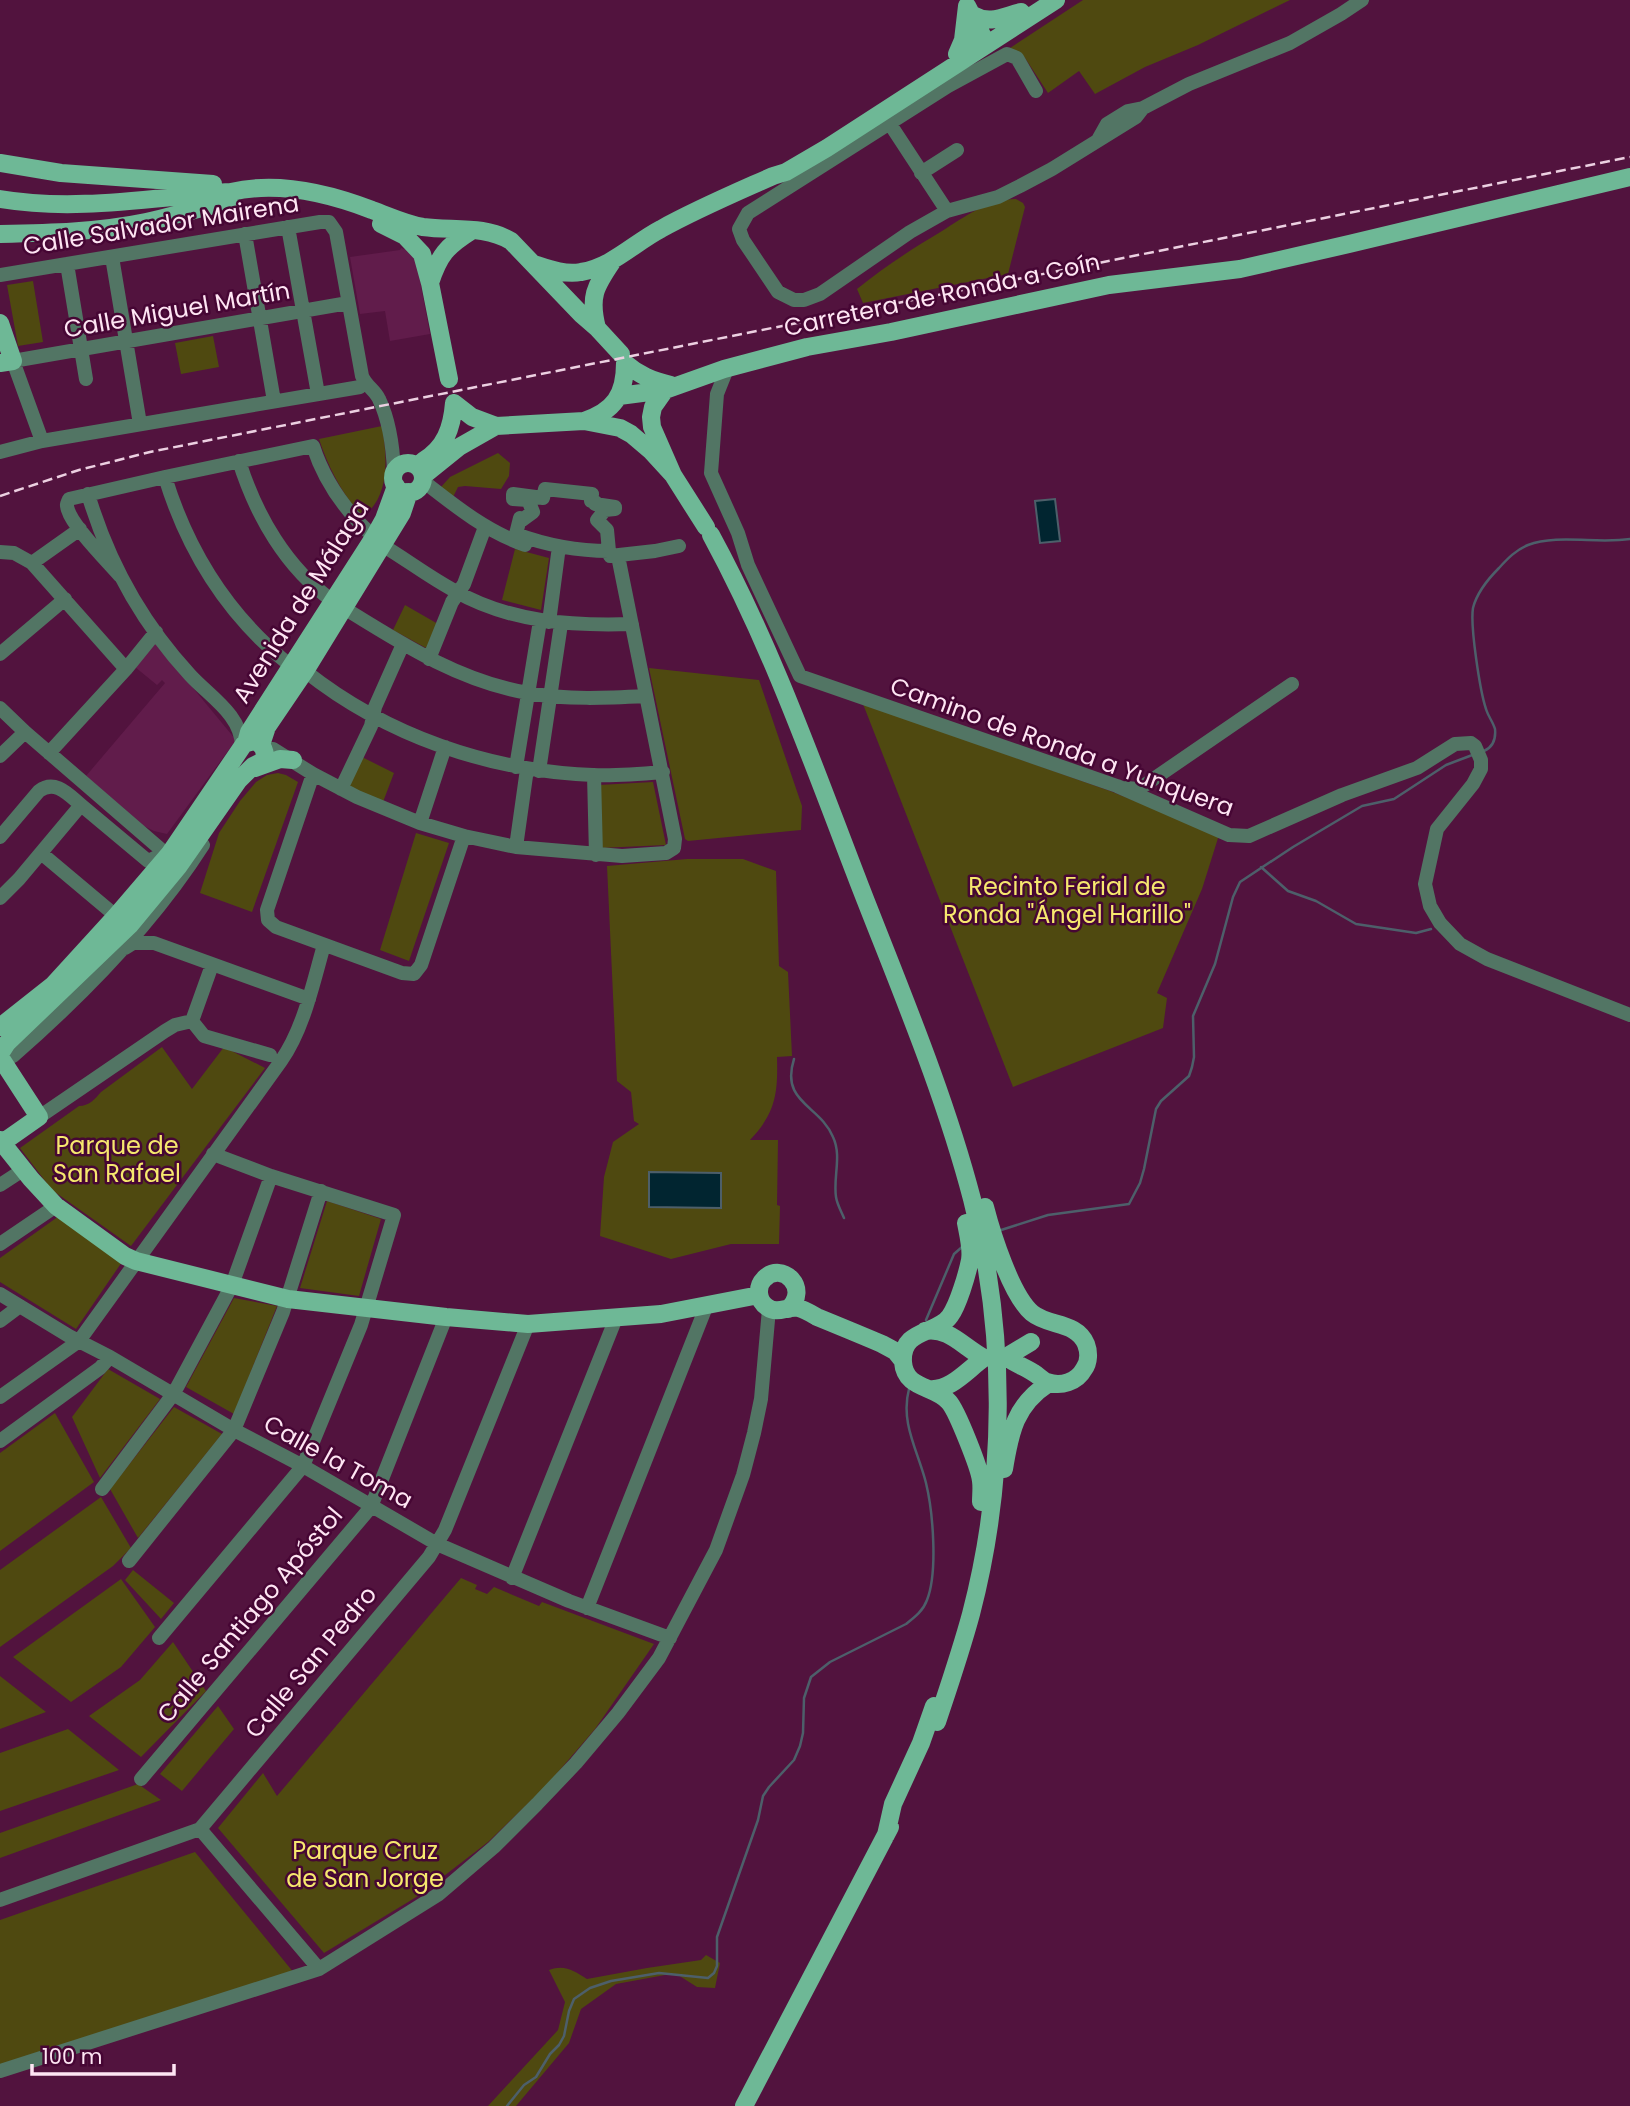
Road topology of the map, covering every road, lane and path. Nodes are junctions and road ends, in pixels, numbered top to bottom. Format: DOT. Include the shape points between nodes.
graph roads {
  1 [pos="1362,0"];
  2 [pos="1047,3"];
  3 [pos="969,12"];
  4 [pos="1021,12"];
  5 [pos="981,39"];
  6 [pos="957,54"];
  7 [pos="922,88"];
  8 [pos="1036,91"];
  9 [pos="890,124"];
  10 [pos="957,150"];
  11 [pos="0,163"];
  12 [pos="921,173"];
  13 [pos="773,176"];
  14 [pos="1630,177"];
  15 [pos="1565,191"];
  16 [pos="259,193"];
  17 [pos="737,193"];
  18 [pos="0,199"];
  19 [pos="947,211"];
  20 [pos="748,212"];
  21 [pos="1431,216"];
  22 [pos="288,227"];
  23 [pos="471,231"];
  24 [pos="1398,232"];
  25 [pos="0,234"];
  26 [pos="245,234"];
  27 [pos="1354,235"];
  28 [pos="112,257"];
  29 [pos="612,262"];
  30 [pos="67,264"];
  31 [pos="534,264"];
  32 [pos="1224,269"];
  33 [pos="0,275"];
  34 [pos="430,282"];
  35 [pos="348,303"];
  36 [pos="304,311"];
  37 [pos="259,318"];
  38 [pos="0,323"];
  39 [pos="597,328"];
  40 [pos="126,341"];
  41 [pos="81,350"];
  42 [pos="623,358"];
  43 [pos="6,362"];
  44 [pos="716,371"];
  45 [pos="86,379"];
  46 [pos="449,379"];
  47 [pos="364,382"];
  48 [pos="669,388"];
  49 [pos="318,394"];
  50 [pos="616,400"];
  51 [pos="274,401"];
  52 [pos="584,421"];
  53 [pos="140,424"];
  54 [pos="496,426"];
  55 [pos="42,441"];
  56 [pos="0,452"];
  57 [pos="239,461"];
  58 [pos="669,468"];
  59 [pos="407,474"];
  60 [pos="164,477"];
  61 [pos="88,494"];
  62 [pos="520,519"];
  63 [pos="485,527"];
  64 [pos="80,529"];
  65 [pos="378,541"];
  66 [pos="680,545"];
  67 [pos="0,552"];
  68 [pos="558,554"];
  69 [pos="618,556"];
  70 [pos="32,563"];
  71 [pos="120,576"];
  72 [pos="457,593"];
  73 [pos="65,599"];
  74 [pos="338,605"];
  75 [pos="550,622"];
  76 [pos="632,624"];
  77 [pos="156,632"];
  78 [pos="404,644"];
  79 [pos="0,654"];
  80 [pos="429,659"];
  81 [pos="298,668"];
  82 [pos="126,669"];
  83 [pos="1292,684"];
  84 [pos="528,693"];
  85 [pos="550,696"];
  86 [pos="646,696"];
  87 [pos="0,708"];
  88 [pos="373,715"];
  89 [pos="25,732"];
  90 [pos="251,747"];
  91 [pos="445,747"];
  92 [pos="49,753"];
  93 [pos="0,755"];
  94 [pos="293,760"];
  95 [pos="527,769"];
  96 [pos="247,772"];
  97 [pos="663,772"];
  98 [pos="313,774"];
  99 [pos="594,775"];
  100 [pos="1117,786"];
  101 [pos="341,789"];
  102 [pos="81,805"];
  103 [pos="218,808"];
  104 [pos="420,823"];
  105 [pos="464,836"];
  106 [pos="0,837"];
  107 [pos="516,847"];
  108 [pos="41,853"];
  109 [pos="167,853"];
  110 [pos="596,855"];
  111 [pos="0,898"];
  112 [pos="116,916"];
  113 [pos="147,920"];
  114 [pos="878,932"];
  115 [pos="154,943"];
  116 [pos="324,945"];
  117 [pos="116,956"];
  118 [pos="212,965"];
  119 [pos="901,992"];
  120 [pos="309,999"];
  121 [pos="1630,1016"];
  122 [pos="192,1021"];
  123 [pos="0,1027"];
  124 [pos="270,1055"];
  125 [pos="1,1059"];
  126 [pos="39,1117"];
  127 [pos="1,1142"];
  128 [pos="213,1154"];
  129 [pos="23,1170"];
  130 [pos="271,1176"];
  131 [pos="0,1185"];
  132 [pos="321,1191"];
  133 [pos="56,1206"];
  134 [pos="0,1244"];
  135 [pos="136,1261"];
  136 [pos="232,1285"];
  137 [pos="0,1294"];
  138 [pos="288,1299"];
  139 [pos="778,1302"];
  140 [pos="20,1306"];
  141 [pos="706,1307"];
  142 [pos="366,1308"];
  143 [pos="446,1317"];
  144 [pos="616,1318"];
  145 [pos="0,1321"];
  146 [pos="528,1324"];
  147 [pos="1062,1325"];
  148 [pos="920,1333"];
  149 [pos="79,1341"];
  150 [pos="110,1357"];
  151 [pos="903,1361"];
  152 [pos="1042,1378"];
  153 [pos="926,1389"];
  154 [pos="174,1393"];
  155 [pos="0,1397"];
  156 [pos="234,1430"];
  157 [pos="0,1441"];
  158 [pos="303,1466"];
  159 [pos="102,1489"];
  160 [pos="371,1507"];
  161 [pos="437,1544"];
  162 [pos="129,1561"];
  163 [pos="512,1578"];
  164 [pos="587,1608"];
  165 [pos="159,1638"];
  166 [pos="670,1638"];
  167 [pos="937,1722"];
  168 [pos="141,1779"];
  169 [pos="200,1829"];
  170 [pos="886,1835"];
  171 [pos="0,1900"];
  172 [pos="319,1969"];
  173 [pos="0,2071"];
  174 [pos="744,2106"];
  1 -- 19 [label="street" via="1290,43 1143,108 1098,141 998,197"];
  2 -- 4 [label="main road"];
  2 -- 5 [label="main road"];
  2 -- 7 [label="main road"];
  3 -- 4 [label="main road" via="979,19 995,20"];
  3 -- 5 [label="main road" via="971,34"];
  3 -- 6 [label="main road"];
  4 -- 5 [label="main road"];
  5 -- 6 [label="main road"];
  5 -- 7 [label="main road"];
  6 -- 13 [label="main road"];
  7 -- 13 [label="main road"];
  8 -- 9 [label="street" via="1017,58 1007,54"];
  9 -- 12 [label="street"];
  9 -- 20 [label="street"];
  10 -- 12 [label="street"];
  11 -- 16 [label="main road"];
  12 -- 19 [label="street"];
  13 -- 17 [label="main road"];
  14 -- 15 [label="main road, Carretera de Ronda a Coín"];
  15 -- 21 [label="main road, Carretera de Ronda a Coín"];
  15 -- 24 [label="main road, Carretera de Ronda a Coín"];
  16 -- 18 [label="main road" via="74,205"];
  16 -- 23 [label="main road" via="279,188 309,192 405,223"];
  16 -- 25 [label="main road" via="114,227"];
  16 -- 34 [label="main road" via="338,209 390,227 422,254"];
  17 -- 20 [label="street"];
  17 -- 29 [label="main road" via="658,230"];
  19 -- 20 [label="street" via="804,300 778,292 743,240 739,229"];
  21 -- 24 [label="main road"];
  21 -- 27 [label="main road, Carretera de Ronda a Coín"];
  22 -- 26 [label="street, Calle Salvador Mairena"];
  22 -- 35 [label="street, Calle Salvador Mairena" via="329,222 336,232"];
  22 -- 36 [label="street"];
  23 -- 31 [label="main road" via="498,233"];
  23 -- 34 [label="main road" via="443,252"];
  24 -- 27 [label="main road"];
  24 -- 32 [label="main road, Carretera de Ronda a Coín"];
  26 -- 28 [label="street, Calle Salvador Mairena"];
  26 -- 37 [label="street"];
  27 -- 32 [label="main road, Carretera de Ronda a Coín"];
  28 -- 30 [label="street, Calle Salvador Mairena"];
  28 -- 40 [label="street"];
  29 -- 31 [label="main road" via="571,273"];
  29 -- 39 [label="main road" via="594,291"];
  30 -- 33 [label="street, Calle Salvador Mairena"];
  30 -- 41 [label="street"];
  31 -- 39 [label="main road"];
  32 -- 44 [label="main road, Carretera de Ronda a Coín" via="1072,292 794,350"];
  34 -- 46 [label="main road"];
  35 -- 36 [label="street, Calle Miguel Martín"];
  35 -- 47 [label="street"];
  36 -- 37 [label="street, Calle Miguel Martín"];
  36 -- 49 [label="street"];
  37 -- 40 [label="street, Calle Miguel Martín"];
  37 -- 51 [label="street"];
  38 -- 43 [label="main road"];
  39 -- 42 [label="main road"];
  40 -- 41 [label="street, Calle Miguel Martín"];
  40 -- 53 [label="street"];
  41 -- 43 [label="street, Calle Miguel Martín"];
  41 -- 45 [label="street"];
  42 -- 48 [label="main road" via="643,377"];
  42 -- 50 [label="main road" via="624,384"];
  43 -- 55 [label="street"];
  44 -- 48 [label="main road, Carretera de Ronda a Coín"];
  44 -- 100 [label="street, Camino de Ronda a Yunquera" via="725,374 717,394 711,473 800,676"];
  47 -- 49 [label="street" via="360,387"];
  47 -- 59 [label="street" via="378,396"];
  48 -- 50 [label="main road, Carretera de Ronda a Coín"];
  48 -- 58 [label="main road" via="653,407 651,418"];
  49 -- 51 [label="street"];
  50 -- 52 [label="main road"];
  50 -- 58 [label="main road" via="617,411 638,428"];
  51 -- 53 [label="street"];
  52 -- 54 [label="main road"];
  52 -- 58 [label="main road" via="631,434"];
  53 -- 55 [label="street"];
  54 -- 59 [label="main road"];
  54 -- 59 [label="main road" via="472,417 454,403 446,439"];
  55 -- 56 [label="street"];
  57 -- 60 [label="street"];
  57 -- 65 [label="street" via="313,446 341,503"];
  57 -- 74 [label="street" via="256,507 280,547 313,586"];
  58 -- 114 [label="main road" via="729,568 770,657"];
  59 -- 63 [label="street"];
  59 -- 65 [label="main road, Avenida de Málaga"];
  60 -- 61 [label="street"];
  60 -- 81 [label="street" via="178,517 220,593 250,628"];
  61 -- 64 [label="street" via="69,499 66,506"];
  61 -- 71 [label="street"];
  62 -- 62 [label="street" via="516,534 532,540 609,551 607,530 597,520 615,507 595,504 592,494 545,489 543,498 513,494 513,499 528,500 533,512"];
  63 -- 68 [label="street"];
  63 -- 72 [label="street"];
  64 -- 70 [label="street"];
  64 -- 71 [label="street"];
  65 -- 72 [label="street"];
  65 -- 74 [label="main road, Avenida de Málaga"];
  66 -- 69 [label="street"];
  67 -- 70 [label="street" via="14,553"];
  68 -- 69 [label="street"];
  68 -- 75 [label="street"];
  69 -- 76 [label="street"];
  70 -- 73 [label="street"];
  71 -- 77 [label="street"];
  72 -- 75 [label="street" via="508,613"];
  72 -- 80 [label="street"];
  73 -- 79 [label="street"];
  73 -- 82 [label="street"];
  74 -- 78 [label="street"];
  74 -- 81 [label="main road, Avenida de Málaga"];
  75 -- 76 [label="street"];
  75 -- 84 [label="street"];
  75 -- 85 [label="street"];
  76 -- 86 [label="street"];
  77 -- 82 [label="street"];
  77 -- 90 [label="street" via="189,675 228,712"];
  78 -- 80 [label="street"];
  78 -- 88 [label="street"];
  80 -- 84 [label="street" via="468,677"];
  81 -- 88 [label="street"];
  81 -- 90 [label="main road, Avenida de Málaga" via="249,732"];
  82 -- 92 [label="street"];
  83 -- 100 [label="street" via="1139,789"];
  84 -- 85 [label="street"];
  84 -- 95 [label="street"];
  85 -- 86 [label="street"];
  85 -- 95 [label="street"];
  86 -- 97 [label="street"];
  87 -- 89 [label="street"];
  88 -- 91 [label="street"];
  88 -- 101 [label="street"];
  89 -- 92 [label="street"];
  89 -- 93 [label="street"];
  90 -- 94 [label="street" via="273,749"];
  90 -- 96 [label="main road" via="243,762"];
  90 -- 109 [label="main road, Avenida de Málaga"];
  91 -- 95 [label="street"];
  91 -- 104 [label="street"];
  92 -- 109 [label="street"];
  94 -- 96 [label="main road" via="267,762"];
  94 -- 98 [label="street"];
  95 -- 99 [label="street"];
  95 -- 107 [label="street"];
  96 -- 103 [label="main road"];
  97 -- 99 [label="street"];
  97 -- 110 [label="street" via="674,848 666,853"];
  98 -- 101 [label="street"];
  98 -- 116 [label="street" via="267,910 268,920 276,927"];
  99 -- 110 [label="street"];
  100 -- 121 [label="street, Camino de Ronda a Yunquera" via="1229,835 1249,836 1418,768 1465,742 1478,753 1480,769 1437,829 1425,884 1440,923 1460,944 1487,959"];
  101 -- 104 [label="street"];
  102 -- 106 [label="street" via="55,786 46,786"];
  102 -- 108 [label="street"];
  102 -- 109 [label="street" via="148,861"];
  103 -- 113 [label="street" via="214,827 201,849"];
  103 -- 125 [label="main road" via="130,925 7,1042"];
  104 -- 105 [label="street"];
  105 -- 107 [label="street"];
  105 -- 116 [label="street" via="421,965 414,974"];
  107 -- 110 [label="street"];
  108 -- 111 [label="street"];
  108 -- 112 [label="street"];
  109 -- 112 [label="main road, Avenida de Málaga"];
  112 -- 123 [label="main road, Avenida de Málaga" via="53,985"];
  113 -- 115 [label="street"];
  113 -- 117 [label="street"];
  114 -- 119 [label="main road"];
  114 -- 148 [label="main road" via="951,1152 968,1233 970,1259 950,1317"];
  115 -- 117 [label="street" via="134,943"];
  115 -- 118 [label="street"];
  116 -- 120 [label="street"];
  117 -- 125 [label="street" via="58,1016 13,1056"];
  118 -- 120 [label="street"];
  118 -- 122 [label="street"];
  119 -- 147 [label="main road" via="926,1036 968,1148 995,1243 1022,1302 1043,1321"];
  119 -- 167 [label="main road" via="972,1199 989,1279 995,1337 997,1415 988,1532 971,1613"];
  120 -- 128 [label="street" via="288,1050"];
  122 -- 124 [label="street" via="204,1036"];
  122 -- 126 [label="street" via="165,1031"];
  125 -- 126 [label="main road"];
  126 -- 127 [label="main road"];
  127 -- 129 [label="main road"];
  128 -- 130 [label="street"];
  128 -- 135 [label="street"];
  129 -- 131 [label="street"];
  129 -- 133 [label="main road"];
  130 -- 132 [label="street"];
  130 -- 136 [label="street"];
  132 -- 138 [label="street"];
  132 -- 142 [label="street" via="394,1215"];
  133 -- 134 [label="street"];
  133 -- 135 [label="main road"];
  135 -- 136 [label="main road"];
  135 -- 149 [label="street"];
  136 -- 138 [label="main road"];
  136 -- 154 [label="street"];
  137 -- 140 [label="street, Calle la Toma"];
  138 -- 142 [label="main road"];
  138 -- 156 [label="street"];
  139 -- 141 [label="main road"];
  139 -- 148 [label="main road" via="805,1302 889,1338"];
  139 -- 151 [label="main road" via="882,1344"];
  139 -- 166 [label="street" via="743,1475 716,1550"];
  140 -- 145 [label="street"];
  140 -- 149 [label="street, Calle la Toma"];
  141 -- 144 [label="main road"];
  141 -- 164 [label="street"];
  142 -- 143 [label="main road"];
  142 -- 158 [label="street"];
  143 -- 146 [label="main road"];
  143 -- 160 [label="street, Calle Santiago Apóstol"];
  144 -- 146 [label="main road"];
  144 -- 163 [label="street"];
  146 -- 161 [label="street, Calle San Pedro"];
  147 -- 152 [label="main road" via="1085,1341 1088,1360 1078,1377 1069,1382 1059,1385"];
  147 -- 152 [label="main road" via="1044,1329 1006,1357"];
  148 -- 151 [label="main road" via="908,1343"];
  148 -- 153 [label="main road" via="943,1331 984,1358 943,1388"];
  149 -- 150 [label="street, Calle la Toma"];
  149 -- 155 [label="street"];
  150 -- 154 [label="street, Calle la Toma"];
  150 -- 157 [label="street"];
  151 -- 153 [label="main road" via="910,1379"];
  152 -- 167 [label="main road" via="1010,1434 979,1613 962,1669"];
  153 -- 170 [label="main road" via="951,1403 978,1466 981,1507 970,1586 957,1636 921,1743 893,1804"];
  154 -- 156 [label="street, Calle la Toma"];
  154 -- 159 [label="street"];
  156 -- 158 [label="street, Calle la Toma"];
  156 -- 162 [label="street"];
  158 -- 160 [label="street, Calle la Toma"];
  158 -- 165 [label="street"];
  160 -- 161 [label="street, Calle la Toma"];
  160 -- 168 [label="street, Calle Santiago Apóstol"];
  161 -- 163 [label="street, Calle la Toma"];
  161 -- 169 [label="street, Calle San Pedro"];
  163 -- 164 [label="street, Calle la Toma"];
  164 -- 166 [label="street, Calle la Toma"];
  166 -- 172 [label="street" via="576,1763 494,1847 439,1894"];
  167 -- 170 [label="main road"];
  169 -- 171 [label="street"];
  169 -- 172 [label="street"];
  170 -- 174 [label="main road"];
  172 -- 173 [label="street"];
}
